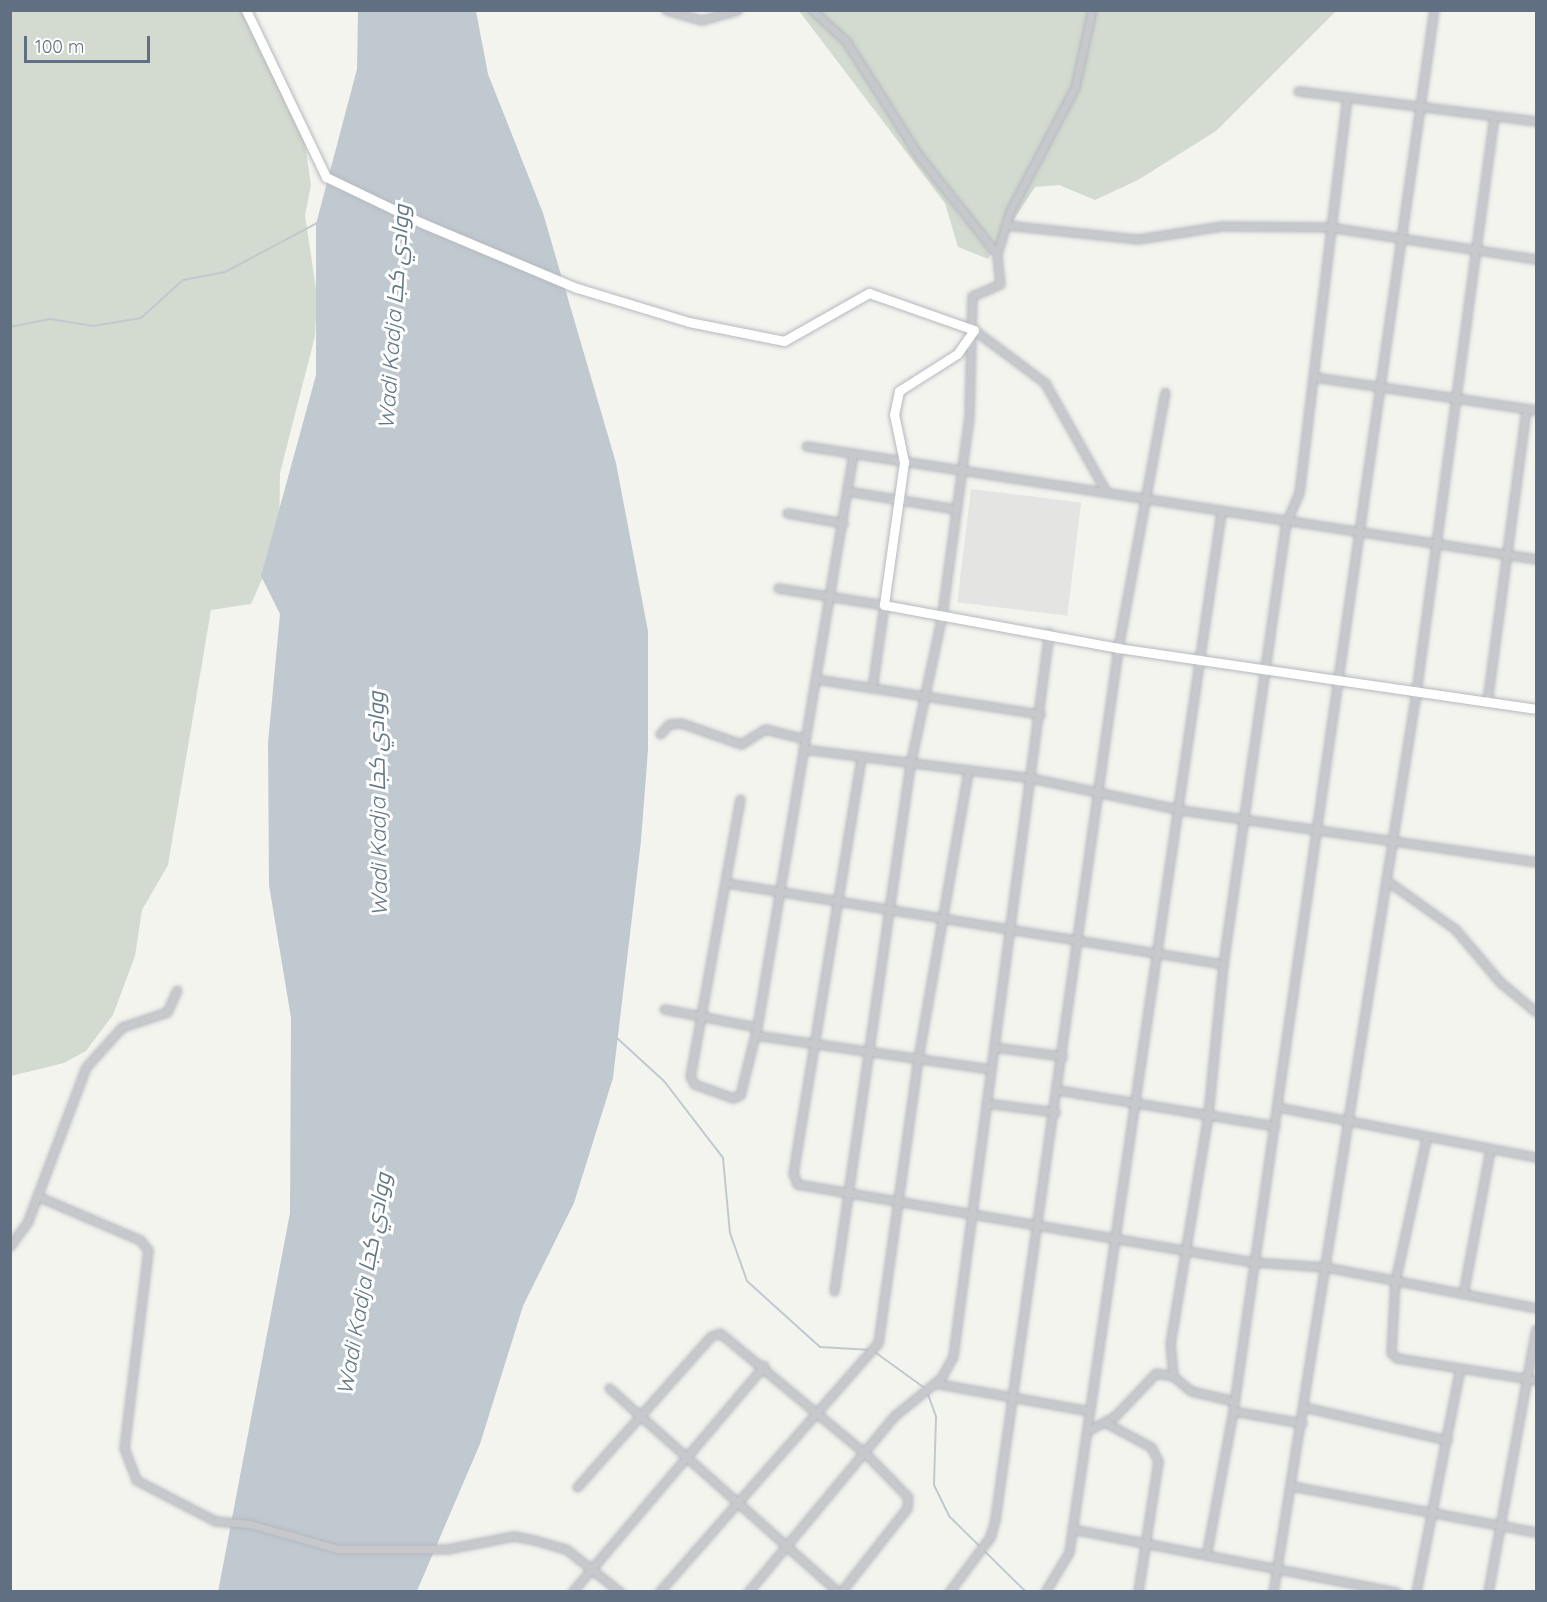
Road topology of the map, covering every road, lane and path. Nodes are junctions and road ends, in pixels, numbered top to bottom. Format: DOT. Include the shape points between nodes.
graph roads {
  1 [pos="246,10"];
  2 [pos="666,10"];
  3 [pos="738,10"];
  4 [pos="812,10"];
  5 [pos="1092,10"];
  6 [pos="1434,10"];
  7 [pos="1298,91"];
  8 [pos="1347,97"];
  9 [pos="1420,106"];
  10 [pos="1494,116"];
  11 [pos="1536,121"];
  12 [pos="1006,225"];
  13 [pos="1329,227"];
  14 [pos="1402,238"];
  15 [pos="1476,249"];
  16 [pos="997,254"];
  17 [pos="1536,259"];
  18 [pos="974,330"];
  19 [pos="1315,377"];
  20 [pos="1380,388"];
  21 [pos="1165,392"];
  22 [pos="1455,398"];
  23 [pos="1526,409"];
  24 [pos="1536,410"];
  25 [pos="806,446"];
  26 [pos="853,454"];
  27 [pos="904,462"];
  28 [pos="961,471"];
  29 [pos="1105,490"];
  30 [pos="847,491"];
  31 [pos="898,501"];
  32 [pos="1146,501"];
  33 [pos="956,509"];
  34 [pos="787,513"];
  35 [pos="1221,513"];
  36 [pos="843,523"];
  37 [pos="1286,523"];
  38 [pos="1359,534"];
  39 [pos="1435,544"];
  40 [pos="1505,553"];
  41 [pos="1536,559"];
  42 [pos="778,588"];
  43 [pos="832,597"];
  44 [pos="884,605"];
  45 [pos="942,614"];
  46 [pos="1048,632"];
  47 [pos="1118,648"];
  48 [pos="1201,660"];
  49 [pos="1264,668"];
  50 [pos="816,679"];
  51 [pos="1340,680"];
  52 [pos="872,688"];
  53 [pos="1416,692"];
  54 [pos="927,698"];
  55 [pos="1487,702"];
  56 [pos="1536,710"];
  57 [pos="1040,714"];
  58 [pos="660,734"];
  59 [pos="805,739"];
  60 [pos="803,749"];
  61 [pos="861,758"];
  62 [pos="910,765"];
  63 [pos="968,772"];
  64 [pos="1031,778"];
  65 [pos="1097,791"];
  66 [pos="740,800"];
  67 [pos="1181,810"];
  68 [pos="1243,819"];
  69 [pos="1318,832"];
  70 [pos="1393,840"];
  71 [pos="1536,862"];
  72 [pos="1386,880"];
  73 [pos="728,883"];
  74 [pos="780,890"];
  75 [pos="836,899"];
  76 [pos="890,907"];
  77 [pos="942,916"];
  78 [pos="1011,928"];
  79 [pos="1078,938"];
  80 [pos="1156,951"];
  81 [pos="1223,964"];
  82 [pos="177,990"];
  83 [pos="664,1009"];
  84 [pos="1536,1012"];
  85 [pos="703,1017"];
  86 [pos="757,1027"];
  87 [pos="755,1035"];
  88 [pos="813,1043"];
  89 [pos="994,1047"];
  90 [pos="867,1051"];
  91 [pos="1062,1056"];
  92 [pos="918,1058"];
  93 [pos="991,1069"];
  94 [pos="1058,1090"];
  95 [pos="1133,1100"];
  96 [pos="986,1102"];
  97 [pos="1278,1107"];
  98 [pos="1054,1112"];
  99 [pos="1208,1113"];
  100 [pos="1349,1123"];
  101 [pos="1275,1126"];
  102 [pos="1426,1139"];
  103 [pos="1490,1150"];
  104 [pos="1536,1157"];
  105 [pos="37,1196"];
  106 [pos="845,1196"];
  107 [pos="900,1205"];
  108 [pos="970,1216"];
  109 [pos="1038,1227"];
  110 [pos="1111,1239"];
  111 [pos="10,1246"];
  112 [pos="1188,1251"];
  113 [pos="1254,1262"];
  114 [pos="1326,1267"];
  115 [pos="1395,1281"];
  116 [pos="834,1291"];
  117 [pos="1463,1294"];
  118 [pos="1536,1308"];
  119 [pos="1536,1329"];
  120 [pos="764,1366"];
  121 [pos="1460,1368"];
  122 [pos="1173,1376"];
  123 [pos="1527,1378"];
  124 [pos="1536,1380"];
  125 [pos="934,1383"];
  126 [pos="609,1388"];
  127 [pos="1013,1399"];
  128 [pos="1234,1401"];
  129 [pos="1304,1407"];
  130 [pos="815,1410"];
  131 [pos="1090,1411"];
  132 [pos="1233,1411"];
  133 [pos="639,1416"];
  134 [pos="1106,1423"];
  135 [pos="1302,1423"];
  136 [pos="1087,1431"];
  137 [pos="1447,1440"];
  138 [pos="866,1454"];
  139 [pos="687,1457"];
  140 [pos="577,1486"];
  141 [pos="1292,1486"];
  142 [pos="738,1501"];
  143 [pos="1434,1512"];
  144 [pos="1499,1524"];
  145 [pos="1072,1529"];
  146 [pos="1536,1532"];
  147 [pos="1145,1541"];
  148 [pos="789,1545"];
  149 [pos="1207,1551"];
  150 [pos="1278,1566"];
  151 [pos="592,1568"];
  152 [pos="572,1592"];
  153 [pos="620,1592"];
  154 [pos="659,1592"];
  155 [pos="748,1592"];
  156 [pos="840,1592"];
  157 [pos="949,1592"];
  158 [pos="1045,1592"];
  159 [pos="1138,1592"];
  160 [pos="1273,1592"];
  161 [pos="1397,1592"];
  162 [pos="1416,1592"];
  163 [pos="1488,1592"];
  1 -- 18 [label="main road" via="326,177 422,223 577,288 689,322 784,341 869,293"];
  2 -- 3 [label="street" via="702,20"];
  4 -- 16 [label="street" via="846,41 920,156"];
  5 -- 12 [label="street" via="1075,87"];
  6 -- 9 [label="street"];
  7 -- 8 [label="street"];
  8 -- 9 [label="street"];
  8 -- 13 [label="street"];
  9 -- 10 [label="street"];
  9 -- 14 [label="street"];
  10 -- 11 [label="street"];
  10 -- 15 [label="street"];
  12 -- 13 [label="street" via="1138,239 1222,226"];
  12 -- 16 [label="street"];
  13 -- 14 [label="street"];
  13 -- 19 [label="street"];
  14 -- 15 [label="street"];
  14 -- 20 [label="street"];
  15 -- 17 [label="street"];
  15 -- 22 [label="street"];
  16 -- 18 [label="street" via="1000,284 972,296"];
  18 -- 27 [label="main road" via="957,354 899,391 894,414"];
  18 -- 28 [label="street"];
  18 -- 29 [label="street" via="1045,383"];
  19 -- 20 [label="street"];
  19 -- 37 [label="street" via="1299,493"];
  20 -- 22 [label="street"];
  20 -- 38 [label="street"];
  21 -- 32 [label="street"];
  22 -- 23 [label="street"];
  22 -- 39 [label="street"];
  23 -- 24 [label="street"];
  23 -- 40 [label="street"];
  25 -- 26 [label="street"];
  26 -- 27 [label="street"];
  26 -- 30 [label="street"];
  27 -- 28 [label="street"];
  27 -- 31 [label="main road"];
  28 -- 29 [label="street"];
  28 -- 33 [label="street"];
  29 -- 32 [label="street"];
  30 -- 31 [label="street"];
  30 -- 36 [label="street"];
  31 -- 33 [label="street"];
  31 -- 44 [label="main road"];
  32 -- 35 [label="street"];
  32 -- 47 [label="street"];
  33 -- 45 [label="street"];
  34 -- 36 [label="street"];
  35 -- 37 [label="street"];
  35 -- 48 [label="street"];
  36 -- 43 [label="street"];
  37 -- 38 [label="street"];
  37 -- 49 [label="street"];
  38 -- 39 [label="street"];
  38 -- 51 [label="street"];
  39 -- 40 [label="street"];
  39 -- 53 [label="street"];
  40 -- 41 [label="street"];
  40 -- 55 [label="street"];
  42 -- 43 [label="street"];
  43 -- 44 [label="street"];
  43 -- 50 [label="street"];
  44 -- 45 [label="main road"];
  44 -- 52 [label="street"];
  45 -- 46 [label="main road"];
  45 -- 54 [label="street"];
  46 -- 47 [label="main road"];
  46 -- 57 [label="street"];
  47 -- 48 [label="main road"];
  47 -- 65 [label="street"];
  48 -- 49 [label="main road"];
  48 -- 67 [label="street"];
  49 -- 51 [label="main road"];
  49 -- 68 [label="street"];
  50 -- 52 [label="street"];
  50 -- 59 [label="street"];
  51 -- 53 [label="main road"];
  51 -- 69 [label="street"];
  52 -- 54 [label="street"];
  53 -- 55 [label="main road"];
  53 -- 70 [label="street"];
  54 -- 57 [label="street"];
  54 -- 62 [label="street"];
  55 -- 56 [label="main road"];
  57 -- 64 [label="street"];
  58 -- 59 [label="street" via="669,724 681,723 741,744 765,729"];
  59 -- 60 [label="street"];
  60 -- 61 [label="street"];
  60 -- 74 [label="street"];
  61 -- 62 [label="street"];
  61 -- 75 [label="street"];
  62 -- 63 [label="street"];
  62 -- 76 [label="street"];
  63 -- 64 [label="street"];
  63 -- 77 [label="street"];
  64 -- 65 [label="street"];
  64 -- 78 [label="street"];
  65 -- 67 [label="street"];
  65 -- 79 [label="street"];
  66 -- 73 [label="street"];
  67 -- 68 [label="street"];
  67 -- 80 [label="street"];
  68 -- 69 [label="street"];
  68 -- 81 [label="street"];
  69 -- 70 [label="street"];
  69 -- 97 [label="street"];
  70 -- 71 [label="street"];
  70 -- 72 [label="street"];
  72 -- 84 [label="street" via="1455,928 1500,982"];
  72 -- 100 [label="street"];
  73 -- 74 [label="street"];
  73 -- 85 [label="street"];
  74 -- 75 [label="street"];
  74 -- 86 [label="street"];
  75 -- 76 [label="street"];
  75 -- 88 [label="street"];
  76 -- 77 [label="street"];
  76 -- 90 [label="street"];
  77 -- 78 [label="street"];
  77 -- 92 [label="street"];
  78 -- 79 [label="street"];
  78 -- 89 [label="street"];
  79 -- 80 [label="street"];
  79 -- 91 [label="street"];
  80 -- 81 [label="street"];
  80 -- 95 [label="street"];
  81 -- 99 [label="street"];
  82 -- 105 [label="street" via="167,1012 122,1027 86,1067"];
  83 -- 85 [label="street"];
  85 -- 86 [label="street"];
  85 -- 87 [label="street" via="691,1080 733,1098 740,1095"];
  86 -- 87 [label="street"];
  87 -- 88 [label="street"];
  88 -- 90 [label="street"];
  88 -- 106 [label="street" via="794,1180 804,1189"];
  89 -- 91 [label="street"];
  89 -- 93 [label="street"];
  90 -- 92 [label="street"];
  90 -- 106 [label="street"];
  91 -- 94 [label="street"];
  92 -- 93 [label="street"];
  92 -- 107 [label="street"];
  93 -- 96 [label="street"];
  94 -- 95 [label="street"];
  94 -- 98 [label="street"];
  95 -- 99 [label="street"];
  95 -- 110 [label="street"];
  96 -- 98 [label="street"];
  96 -- 108 [label="street"];
  97 -- 100 [label="street"];
  97 -- 101 [label="street"];
  98 -- 109 [label="street"];
  99 -- 101 [label="street"];
  99 -- 112 [label="street"];
  100 -- 102 [label="street"];
  100 -- 114 [label="street"];
  101 -- 113 [label="street"];
  102 -- 103 [label="street"];
  102 -- 115 [label="street"];
  103 -- 104 [label="street"];
  103 -- 117 [label="street"];
  105 -- 111 [label="street"];
  105 -- 151 [label="street" via="140,1240 148,1250 124,1448 136,1480 215,1521 250,1524 338,1549 447,1549 514,1536 566,1549"];
  106 -- 107 [label="street"];
  106 -- 116 [label="street"];
  107 -- 108 [label="street"];
  107 -- 130 [label="street" via="878,1343"];
  108 -- 109 [label="street"];
  108 -- 125 [label="street" via="953,1356"];
  109 -- 110 [label="street"];
  109 -- 127 [label="street"];
  110 -- 112 [label="street"];
  110 -- 131 [label="street"];
  112 -- 113 [label="street"];
  112 -- 122 [label="street" via="1170,1344"];
  113 -- 114 [label="street"];
  113 -- 128 [label="street"];
  114 -- 115 [label="street"];
  114 -- 129 [label="street"];
  115 -- 117 [label="street"];
  115 -- 121 [label="street" via="1391,1353"];
  117 -- 118 [label="street"];
  119 -- 123 [label="street"];
  120 -- 130 [label="street"];
  120 -- 133 [label="street" via="731,1337 711,1336"];
  120 -- 139 [label="street"];
  121 -- 123 [label="street"];
  121 -- 137 [label="street"];
  122 -- 128 [label="street" via="1191,1391"];
  122 -- 134 [label="street" via="1156,1373 1146,1378"];
  123 -- 124 [label="street"];
  123 -- 144 [label="street"];
  125 -- 127 [label="street"];
  125 -- 138 [label="street" via="894,1416"];
  126 -- 133 [label="street"];
  127 -- 131 [label="street"];
  127 -- 157 [label="street" via="990,1536"];
  128 -- 132 [label="street"];
  129 -- 135 [label="street"];
  129 -- 137 [label="street"];
  130 -- 138 [label="street"];
  130 -- 142 [label="street"];
  131 -- 136 [label="street"];
  132 -- 135 [label="street"];
  132 -- 149 [label="street"];
  133 -- 139 [label="street"];
  133 -- 140 [label="street"];
  134 -- 136 [label="street"];
  134 -- 147 [label="street" via="1156,1452"];
  135 -- 141 [label="street"];
  136 -- 145 [label="street"];
  137 -- 143 [label="street"];
  138 -- 148 [label="street"];
  138 -- 156 [label="street" via="905,1491 907,1508"];
  139 -- 142 [label="street"];
  139 -- 151 [label="street"];
  141 -- 143 [label="street"];
  141 -- 150 [label="street"];
  142 -- 148 [label="street"];
  142 -- 154 [label="street"];
  143 -- 144 [label="street"];
  143 -- 162 [label="street"];
  144 -- 146 [label="street"];
  144 -- 163 [label="street"];
  145 -- 147 [label="street"];
  145 -- 158 [label="street" via="1062,1569"];
  147 -- 149 [label="street"];
  147 -- 159 [label="street"];
  148 -- 155 [label="street"];
  148 -- 156 [label="street"];
  149 -- 150 [label="street"];
  150 -- 160 [label="street"];
  150 -- 161 [label="street"];
  151 -- 152 [label="street"];
  151 -- 153 [label="street"];
}
